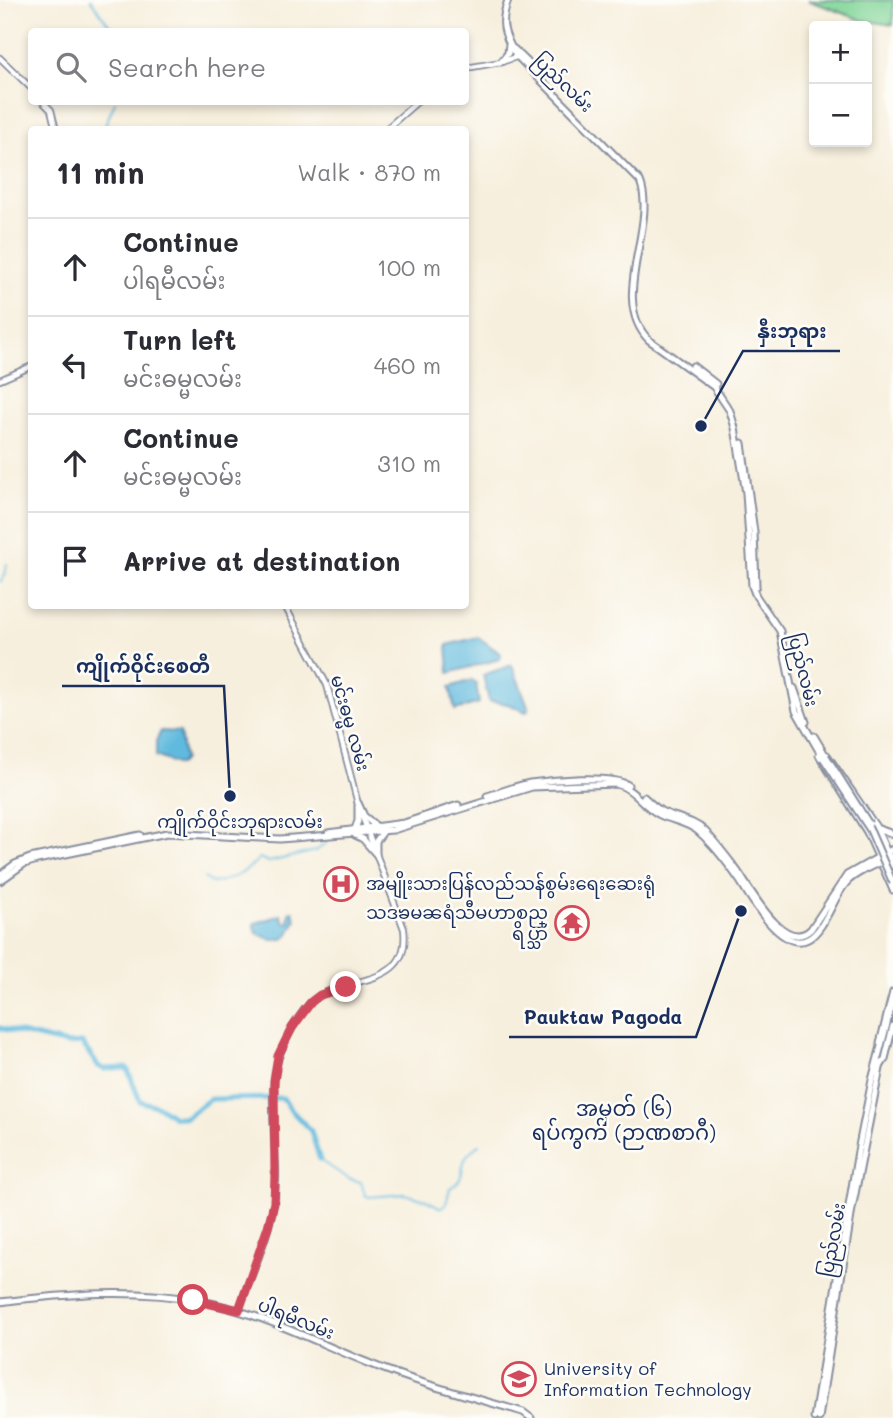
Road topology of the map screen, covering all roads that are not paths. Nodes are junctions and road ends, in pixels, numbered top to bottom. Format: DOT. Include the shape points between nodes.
graph roads {
  1 [pos="508,0"];
  2 [pos="509,45"];
  3 [pos="519,56"];
  4 [pos="0,58"];
  5 [pos="501,62"];
  6 [pos="469,67"];
  7 [pos="28,85"];
  8 [pos="46,105"];
  9 [pos="414,105"];
  10 [pos="54,126"];
  11 [pos="390,126"];
  12 [pos="28,368"];
  13 [pos="0,380"];
  14 [pos="287,609"];
  15 [pos="819,748"];
  16 [pos="825,757"];
  17 [pos="601,782"];
  18 [pos="358,803"];
  19 [pos="377,827"];
  20 [pos="876,828"];
  21 [pos="367,830"];
  22 [pos="384,831"];
  23 [pos="354,832"];
  24 [pos="893,834"];
  25 [pos="874,846"];
  26 [pos="66,852"];
  27 [pos="891,853"];
  28 [pos="376,854"];
  29 [pos="879,860"];
  30 [pos="727,862"];
  31 [pos="867,866"];
  32 [pos="893,866"];
  33 [pos="885,871"];
  34 [pos="893,874"];
  35 [pos="0,875"];
  36 [pos="0,881"];
  37 [pos="893,883"];
  38 [pos="893,890"];
  39 [pos="893,992"];
  40 [pos="893,1001"];
  41 [pos="893,1014"];
  42 [pos="893,1026"];
  43 [pos="878,1067"];
  44 [pos="0,1302"];
  45 [pos="239,1310"];
  46 [pos="531,1418"];
  47 [pos="816,1418"];
  1 -- 2 [label="main road, ပြည်လမ်း" via="504,25"];
  2 -- 3 [label="main road, ပြည်လမ်း"];
  2 -- 5 [label="main road"];
  3 -- 5 [label="main road"];
  3 -- 15 [label="main road, ပြည်လမ်း" via="640,181 645,200 634,271 636,321 649,340 714,387 730,411 746,493 752,586 780,631 795,708"];
  4 -- 7 [label="main road"];
  5 -- 6 [label="main road"];
  8 -- 10 [label="main road"];
  9 -- 11 [label="main road"];
  12 -- 13 [label="main road"];
  14 -- 18 [label="main road, မင်းဓမ္မ လမ်း" via="327,685"];
  15 -- 16 [label="main road, ပြည်လမ်း"];
  15 -- 20 [label="main road, ပြည်လမ်း"];
  15 -- 25 [label="main road, ပြည်လမ်း" via="821,760"];
  16 -- 34 [label="main road, ပြည်လမ်း, bridge" via="872,828"];
  16 -- 37 [label="main road, ပြည်လမ်း, bridge" via="870,830"];
  17 -- 19 [label="main road, ကျိုက်ဝိုင်းဘုရားလမ်း" via="526,784 415,820"];
  17 -- 22 [label="main road, ကျိုက်ဝိုင်းဘုရားလမ်း" via="523,789"];
  17 -- 30 [label="main road, ကျိုက်ဝိုင်းဘုရားလမ်း" via="622,781 659,809 693,823 705,831"];
  18 -- 19 [label="main road"];
  18 -- 21 [label="main road, မင်းဓမ္မ လမ်း"];
  18 -- 23 [label="main road"];
  19 -- 21 [label="main road, ကျိုက်ဝိုင်းဘုရားလမ်း"];
  20 -- 24 [label="main road"];
  20 -- 27 [label="main road, ပြည်လမ်း"];
  21 -- 22 [label="main road, ကျိုက်ဝိုင်းဘုရားလမ်း"];
  21 -- 23 [label="main road, ကျိုက်ဝိုင်းဘုရားလမ်း"];
  21 -- 28 [label="main road, မင်းဓမ္မ လမ်း"];
  22 -- 28 [label="main road" via="376,841"];
  23 -- 26 [label="main road, ကျိုက်ဝိုင်းဘုရားလမ်း" via="284,836 172,830"];
  23 -- 28 [label="main road"];
  25 -- 29 [label="main road, ပြည်လမ်း"];
  25 -- 31 [label="main road"];
  26 -- 35 [label="main road, ကျိုက်ဝိုင်းဘုရားလမ်း" via="21,861"];
  26 -- 36 [label="main road, ကျိုက်ဝိုင်းဘုရားလမ်း" via="24,864"];
  27 -- 29 [label="main road"];
  27 -- 32 [label="main road, ပြည်လမ်း"];
  28 -- 45 [label="main road, မင်းဓမ္မ လမ်း" via="404,929 405,948 393,967 380,976 311,1002 282,1048 274,1071 274,1203"];
  29 -- 31 [label="main road"];
  29 -- 33 [label="main road"];
  30 -- 31 [label="main road, ကျိုက်ဝိုင်းဘုရားလမ်း" via="769,916 796,936 809,932 847,875"];
  30 -- 31 [label="main road" via="761,915 796,942 815,932 849,879"];
  31 -- 33 [label="main road"];
  33 -- 38 [label="main road"];
  39 -- 43 [label="main road, ပြည်လမ်း"];
  40 -- 43 [label="main road, ပြည်လမ်း"];
  41 -- 43 [label="main road, ပြည်လမ်း"];
  42 -- 43 [label="main road, ပြည်လမ်း" via="885,1059"];
  43 -- 47 [label="main road, ပြည်လမ်း" via="858,1151"];
  44 -- 45 [label="main road, ပါရမီလမ်း" via="132,1293"];
  45 -- 46 [label="main road, ပါရမီလမ်း" via="405,1378"];
}
